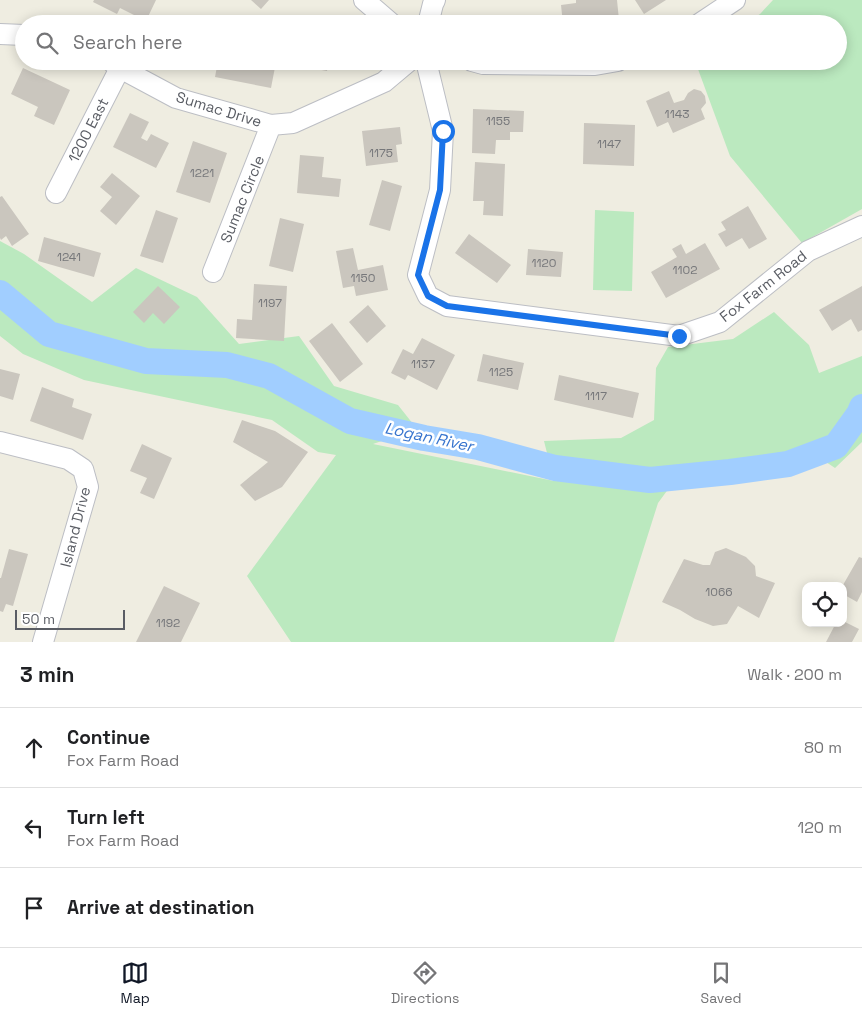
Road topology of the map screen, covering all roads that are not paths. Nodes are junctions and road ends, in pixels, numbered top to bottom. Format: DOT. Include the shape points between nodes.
graph roads {
  1 [pos="364,0"];
  2 [pos="435,0"];
  3 [pos="735,0"];
  4 [pos="382,15"];
  5 [pos="430,15"];
  6 [pos="712,15"];
  7 [pos="0,34"];
  8 [pos="15,35"];
  9 [pos="112,70"];
  10 [pos="126,70"];
  11 [pos="398,70"];
  12 [pos="428,70"];
  13 [pos="271,125"];
  14 [pos="56,193"];
  15 [pos="862,226"];
  16 [pos="213,272"];
  17 [pos="0,442"];
  18 [pos="42,642"];
  1 -- 4 [label="street"];
  2 -- 5 [label="street"];
  3 -- 6 [label="street"];
  7 -- 8 [label="street"];
  9 -- 14 [label="street, 1200 East"];
  10 -- 13 [label="street, Sumac Drive" via="176,98"];
  11 -- 13 [label="street, Sumac Drive" via="384,82 293,123"];
  12 -- 15 [label="street, Fox Farm Road" via="443,131 440,190 418,275 428,296 447,306 679,336 720,322 808,251"];
  13 -- 16 [label="street, Sumac Circle"];
  17 -- 18 [label="street, Island Drive" via="68,459 83,469 88,487"];
}
